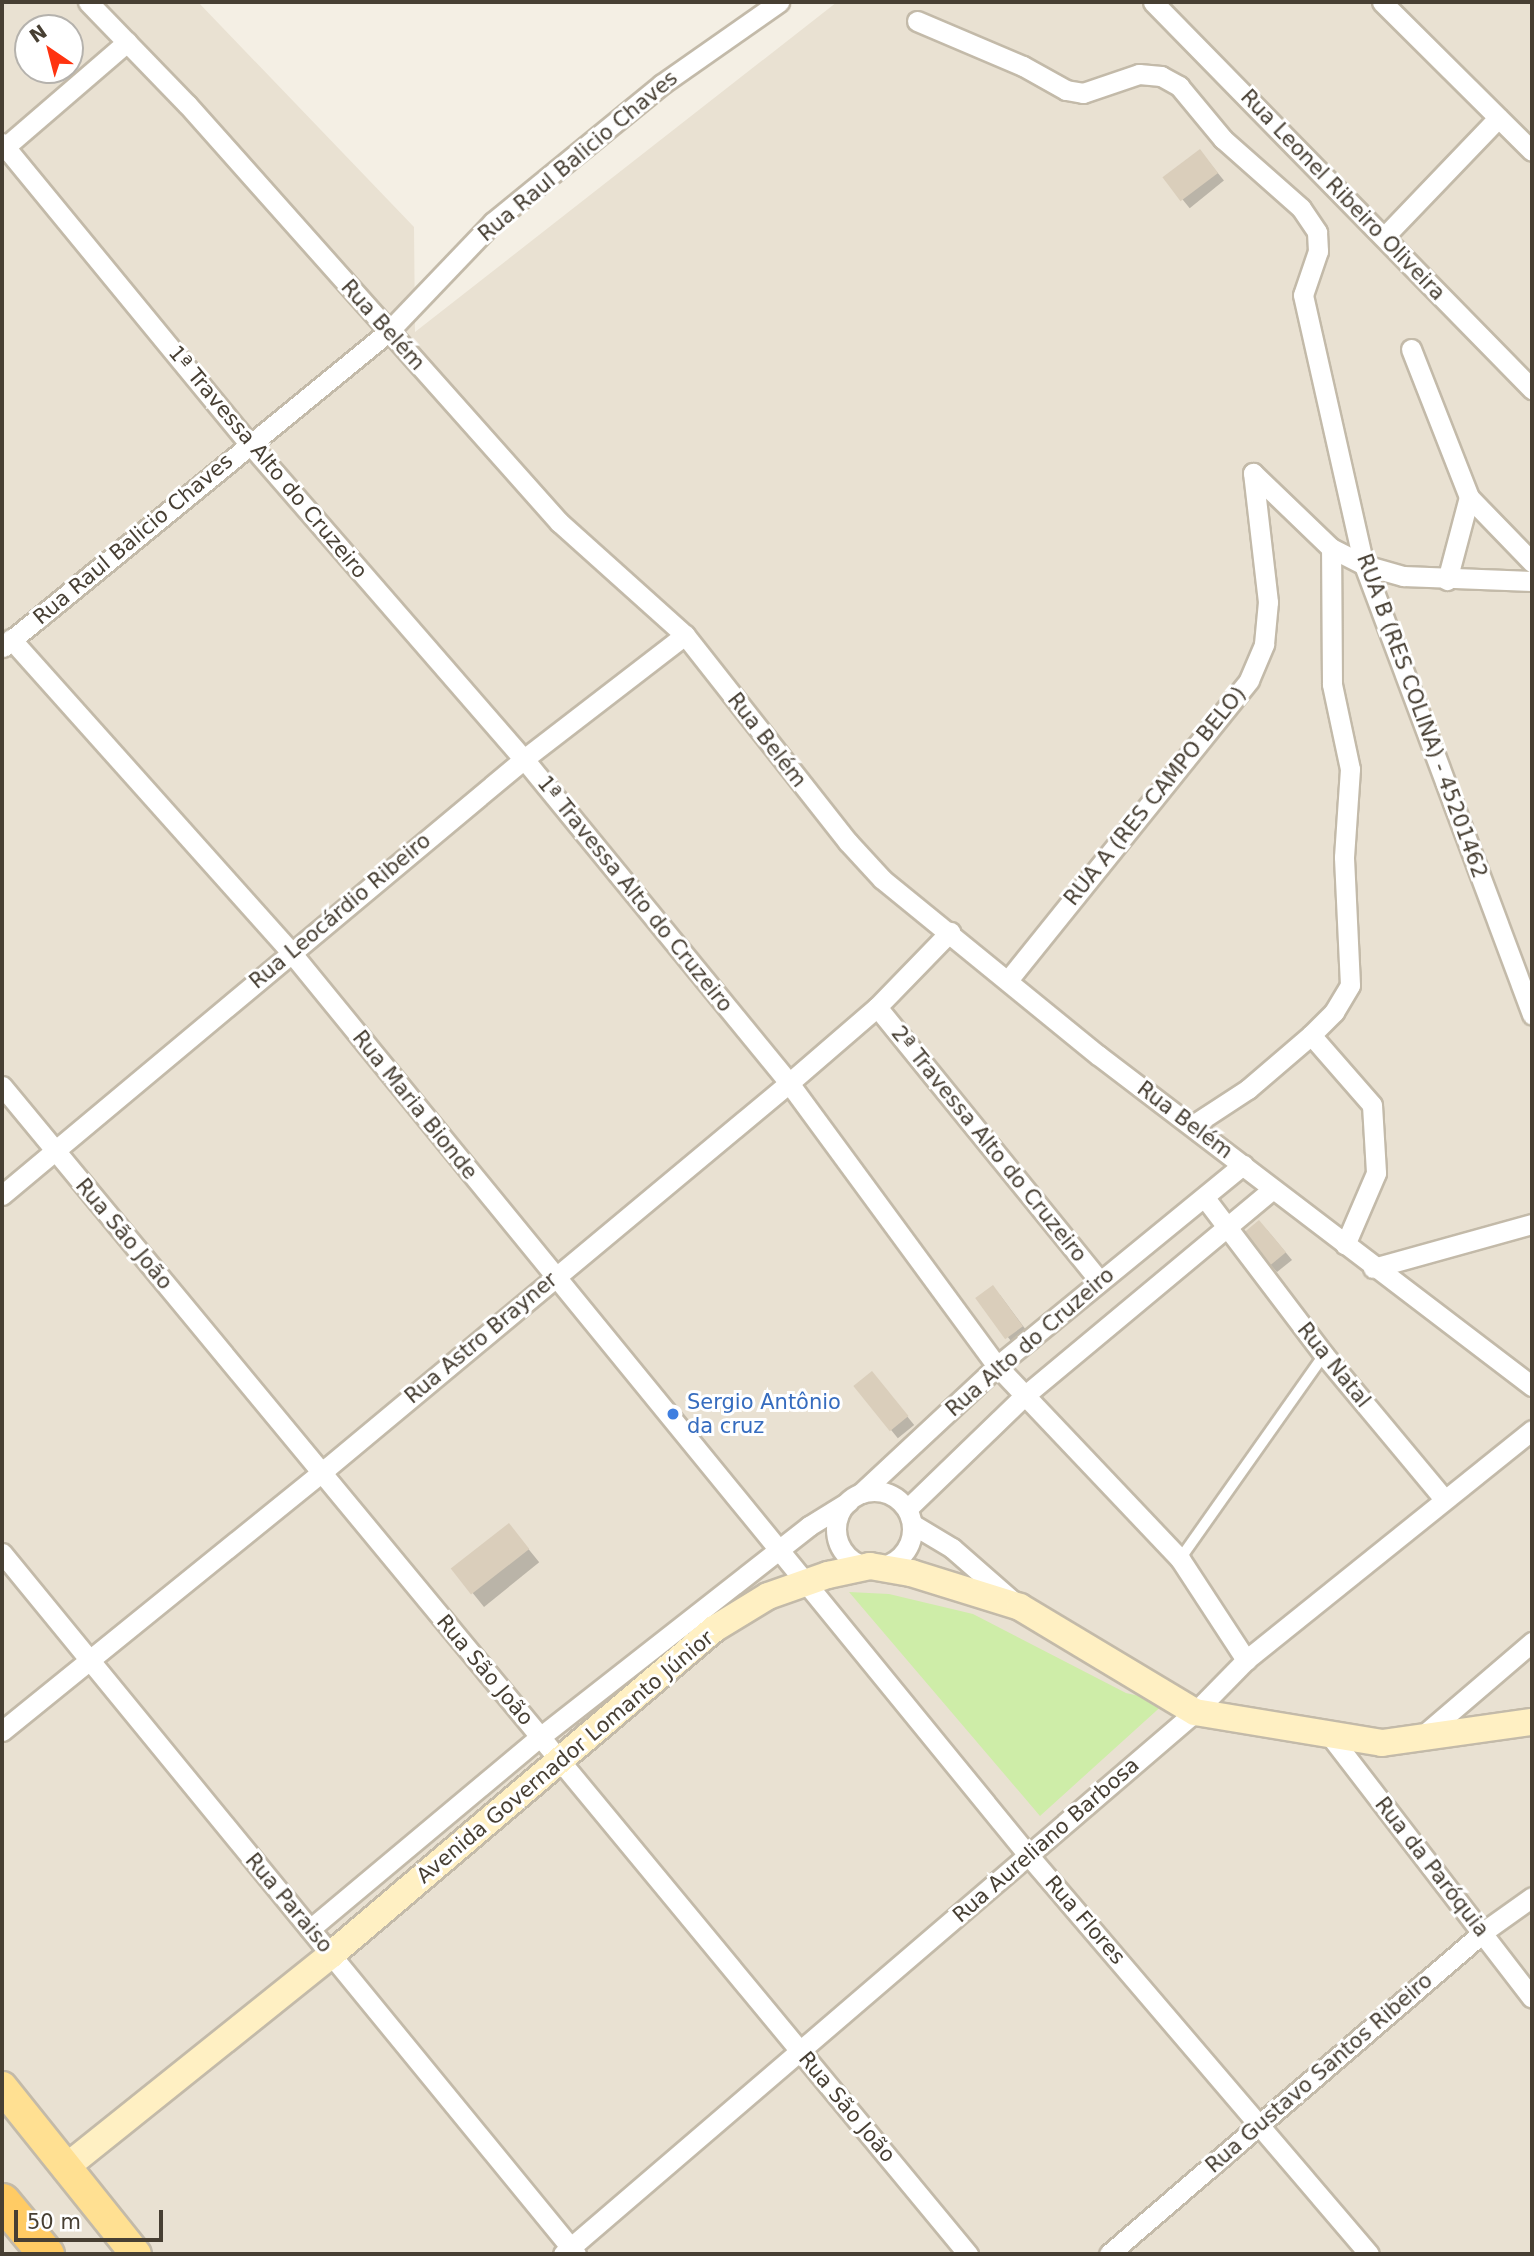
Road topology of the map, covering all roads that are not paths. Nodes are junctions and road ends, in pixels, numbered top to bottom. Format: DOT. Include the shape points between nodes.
graph roads {
  1 [pos="88,2"];
  2 [pos="779,2"];
  3 [pos="1153,2"];
  4 [pos="1382,2"];
  5 [pos="917,21"];
  6 [pos="127,42"];
  7 [pos="1498,118"];
  8 [pos="3,145"];
  9 [pos="1532,150"];
  10 [pos="1384,237"];
  11 [pos="388,332"];
  12 [pos="1411,349"];
  13 [pos="1532,389"];
  14 [pos="248,442"];
  15 [pos="1469,497"];
  16 [pos="1331,548"];
  17 [pos="1532,562"];
  18 [pos="1364,565"];
  19 [pos="1447,580"];
  20 [pos="1532,581"];
  21 [pos="685,635"];
  22 [pos="6,643"];
  23 [pos="524,759"];
  24 [pos="950,932"];
  25 [pos="290,951"];
  26 [pos="1009,979"];
  27 [pos="877,1007"];
  28 [pos="1532,1014"];
  29 [pos="1311,1035"];
  30 [pos="789,1083"];
  31 [pos="2,1086"];
  32 [pos="1193,1125"];
  33 [pos="54,1149"];
  34 [pos="1243,1165"];
  35 [pos="1273,1189"];
  36 [pos="2,1195"];
  37 [pos="1205,1198"];
  38 [pos="1532,1224"];
  39 [pos="1228,1230"];
  40 [pos="1345,1245"];
  41 [pos="1373,1268"];
  42 [pos="554,1277"];
  43 [pos="1100,1281"];
  44 [pos="1324,1354"];
  45 [pos="997,1366"];
  46 [pos="1532,1386"];
  47 [pos="1023,1397"];
  48 [pos="1532,1430"];
  49 [pos="321,1472"];
  50 [pos="854,1498"];
  51 [pos="1443,1498"];
  52 [pos="910,1516"];
  53 [pos="780,1552"];
  54 [pos="2,1553"];
  55 [pos="1180,1559"];
  56 [pos="870,1566"];
  57 [pos="805,1583"];
  58 [pos="1020,1607"];
  59 [pos="1532,1642"];
  60 [pos="85,1659"];
  61 [pos="1246,1660"];
  62 [pos="1195,1712"];
  63 [pos="1532,1722"];
  64 [pos="2,1731"];
  65 [pos="540,1737"];
  66 [pos="1331,1737"];
  67 [pos="1420,1738"];
  68 [pos="561,1761"];
  69 [pos="1029,1856"];
  70 [pos="1532,1897"];
  71 [pos="310,1929"];
  72 [pos="1483,1932"];
  73 [pos="332,1954"];
  74 [pos="1532,1998"];
  75 [pos="800,2050"];
  76 [pos="2,2087"];
  77 [pos="1261,2123"];
  78 [pos="65,2168"];
  79 [pos="2,2201"];
  80 [pos="570,2252"];
  81 [pos="46,2254"];
  82 [pos="136,2254"];
  83 [pos="968,2254"];
  84 [pos="1109,2254"];
  85 [pos="1369,2254"];
  1 -- 6 [label="street, Rua Belém"];
  2 -- 11 [label="street, Rua Raul Balicio Chaves" via="662,84 493,222"];
  3 -- 10 [label="street, Rua Leonel Ribeiro Oliveira"];
  4 -- 7 [label="street"];
  5 -- 18 [label="street, RUA B (RES COLINA) - 45201462" via="1023,66 1066,90 1083,93 1139,74 1161,76 1179,86 1253,170 1301,208 1317,232 1318,251 1303,295"];
  6 -- 8 [label="street"];
  6 -- 11 [label="street, Rua Belém"];
  7 -- 9 [label="street"];
  7 -- 10 [label="street"];
  8 -- 14 [label="street, 1ª Travessa Alto do Cruzeiro"];
  10 -- 13 [label="street, Rua Leonel Ribeiro Oliveira"];
  11 -- 14 [label="street, Rua Raul Balicio Chaves"];
  11 -- 21 [label="street, Rua Belém" via="559,522"];
  12 -- 15 [label="street"];
  14 -- 22 [label="street, Rua Raul Balicio Chaves"];
  14 -- 23 [label="street, 1ª Travessa Alto do Cruzeiro"];
  15 -- 17 [label="street"];
  15 -- 19 [label="street"];
  16 -- 18 [label="street"];
  16 -- 26 [label="street, RUA A (RES CAMPO BELO)" via="1253,473 1268,602 1264,644 1249,680"];
  16 -- 29 [label="street" via="1332,684 1350,769 1344,857 1350,985 1334,1012"];
  18 -- 19 [label="street" via="1403,576"];
  18 -- 28 [label="street, RUA B (RES COLINA) - 45201462"];
  19 -- 20 [label="street"];
  21 -- 23 [label="street, Rua Leocárdio Ribeiro"];
  21 -- 24 [label="street, Rua Belém" via="848,842 882,879"];
  22 -- 25 [label="street, Rua Maria Bionde"];
  23 -- 25 [label="street, Rua Leocárdio Ribeiro"];
  23 -- 30 [label="street, 1ª Travessa Alto do Cruzeiro"];
  24 -- 26 [label="street, Rua Belém"];
  24 -- 27 [label="street, Rua Astro Brayner"];
  25 -- 33 [label="street, Rua Leocárdio Ribeiro"];
  25 -- 42 [label="street, Rua Maria Bionde"];
  26 -- 32 [label="street, Rua Belém" via="1098,1055"];
  27 -- 30 [label="street, Rua Astro Brayner"];
  27 -- 43 [label="street, 2ª Travessa Alto do Cruzeiro"];
  29 -- 32 [label="street" via="1248,1089"];
  29 -- 40 [label="street" via="1372,1105 1377,1173"];
  30 -- 42 [label="street, Rua Astro Brayner"];
  30 -- 45 [label="street, 1ª Travessa Alto do Cruzeiro"];
  31 -- 33 [label="street, Rua São João"];
  32 -- 34 [label="street, Rua Belém"];
  33 -- 36 [label="street, Rua Leocárdio Ribeiro"];
  33 -- 49 [label="street, Rua São João"];
  34 -- 35 [label="street, Rua Belém"];
  34 -- 37 [label="street, Rua Alto do Cruzeiro"];
  35 -- 39 [label="street, Rua Alto do Cruzeiro"];
  35 -- 40 [label="street, Rua Belém"];
  37 -- 39 [label="street"];
  37 -- 43 [label="street, Rua Alto do Cruzeiro"];
  38 -- 41 [label="street"];
  39 -- 44 [label="street, Rua Natal"];
  39 -- 47 [label="street, Rua Alto do Cruzeiro"];
  40 -- 41 [label="street, Rua Belém"];
  41 -- 46 [label="street, Rua Belém"];
  42 -- 49 [label="street, Rua Astro Brayner"];
  42 -- 53 [label="street, Rua Maria Bionde"];
  43 -- 45 [label="street, Rua Alto do Cruzeiro"];
  44 -- 51 [label="street, Rua Natal"];
  44 -- 55 [label="lane"];
  45 -- 47 [label="street, 1ª Travessa Alto do Cruzeiro"];
  45 -- 50 [label="street, Rua Alto do Cruzeiro"];
  47 -- 52 [label="street, Rua Alto do Cruzeiro"];
  47 -- 55 [label="street, 1ª Travessa Alto do Cruzeiro"];
  48 -- 51 [label="street, Rua Aureliano Barbosa"];
  49 -- 60 [label="street, Rua Astro Brayner"];
  49 -- 65 [label="street, Rua São João"];
  50 -- 52 [label="street" via="892,1495"];
  50 -- 53 [label="street, Rua Alto do Cruzeiro"];
  50 -- 56 [label="street" via="840,1513 838,1541 856,1562"];
  51 -- 61 [label="street, Rua Aureliano Barbosa"];
  52 -- 56 [label="street" via="901,1555"];
  52 -- 58 [label="street"];
  53 -- 57 [label="street, Rua Maria Bionde"];
  53 -- 65 [label="street, Rua Alto do Cruzeiro"];
  54 -- 60 [label="street, Rua Paraiso"];
  55 -- 61 [label="street, 1ª Travessa Alto do Cruzeiro"];
  56 -- 57 [label="main road, Avenida Governador Lomanto Júnior"];
  56 -- 58 [label="main road, Avenida Governador Lomanto Júnior" via="911,1573"];
  57 -- 68 [label="main road, Avenida Governador Lomanto Júnior" via="768,1596 714,1629"];
  57 -- 69 [label="street, Rua Flores"];
  58 -- 62 [label="main road, Avenida Governador Lomanto Júnior"];
  59 -- 67 [label="street"];
  60 -- 64 [label="street, Rua Astro Brayner"];
  60 -- 71 [label="street, Rua Paraiso"];
  61 -- 62 [label="street, Rua Aureliano Barbosa"];
  62 -- 66 [label="main road, Avenida Governador Lomanto Júnior"];
  62 -- 69 [label="street, Rua Aureliano Barbosa"];
  63 -- 67 [label="main road, Avenida Governador Lomanto Júnior"];
  65 -- 68 [label="street, Rua São João"];
  65 -- 71 [label="street, Rua Alto do Cruzeiro"];
  66 -- 67 [label="main road, Avenida Governador Lomanto Júnior" via="1382,1743"];
  66 -- 72 [label="street, Rua da Paróquia"];
  68 -- 73 [label="main road, Avenida Governador Lomanto Júnior"];
  68 -- 75 [label="street, Rua São João"];
  69 -- 75 [label="street, Rua Aureliano Barbosa"];
  69 -- 77 [label="street, Rua Flores"];
  70 -- 72 [label="street, Rua Gustavo Santos Ribeiro"];
  71 -- 73 [label="street, Rua Paraiso"];
  72 -- 74 [label="street, Rua da Paróquia"];
  72 -- 77 [label="street, Rua Gustavo Santos Ribeiro"];
  73 -- 78 [label="main road, Avenida Governador Lomanto Júnior"];
  73 -- 80 [label="street, Rua Paraiso"];
  75 -- 80 [label="street, Rua Aureliano Barbosa"];
  75 -- 83 [label="street, Rua São João"];
  76 -- 78 [label="main road"];
  77 -- 84 [label="street, Rua Gustavo Santos Ribeiro"];
  77 -- 85 [label="street, Rua Flores"];
  78 -- 82 [label="main road"];
  79 -- 81 [label="highway"];
}
